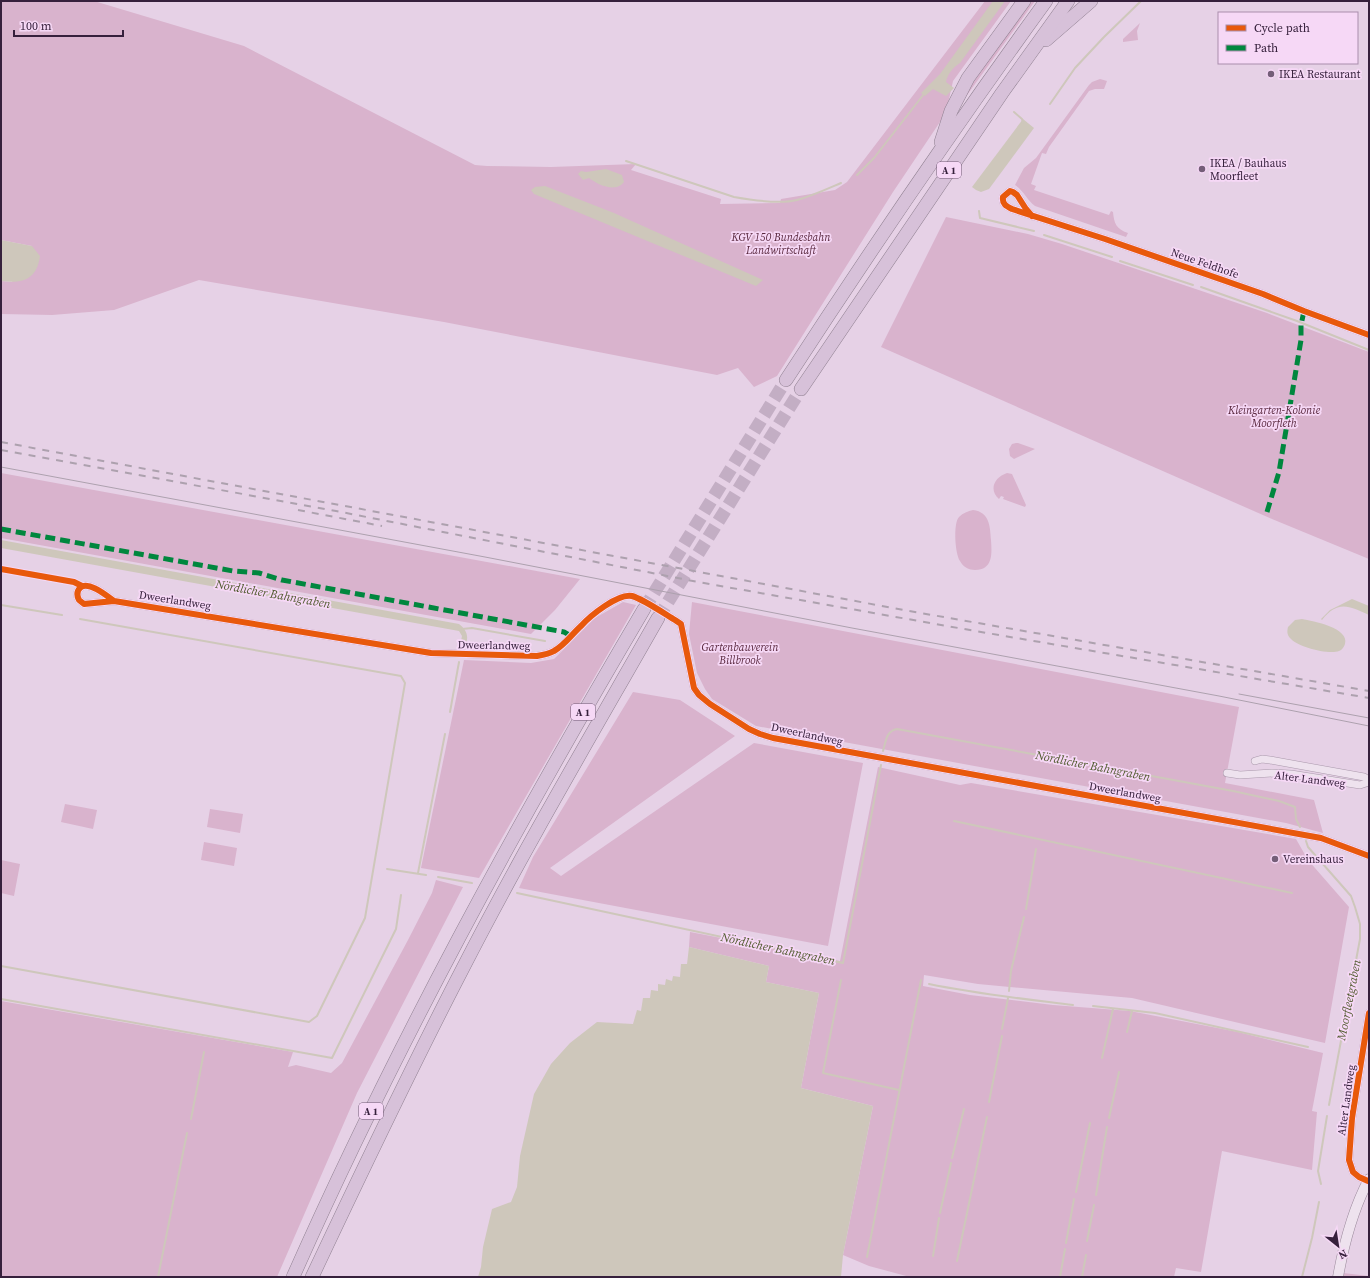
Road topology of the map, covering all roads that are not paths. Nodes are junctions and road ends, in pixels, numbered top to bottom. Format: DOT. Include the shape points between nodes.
graph roads {
  1 [pos="1024,1"];
  2 [pos="1046,1"];
  3 [pos="1068,1"];
  4 [pos="1091,1"];
  5 [pos="1030,54"];
  6 [pos="936,156"];
  7 [pos="1032,216"];
  8 [pos="1369,335"];
  9 [pos="786,380"];
  10 [pos="801,389"];
  11 [pos="114,601"];
  12 [pos="644,609"];
  13 [pos="658,618"];
  14 [pos="1255,761"];
  15 [pos="1227,773"];
  16 [pos="1369,781"];
  17 [pos="1369,856"];
  18 [pos="1369,1013"];
  19 [pos="1368,1180"];
  20 [pos="293,1277"];
  21 [pos="312,1277"];
  22 [pos="1338,1277"];
  1 -- 6 [label="highway" via="968,78 951,111"];
  2 -- 6 [label="highway, A 1"];
  3 -- 5 [label="highway, A 1"];
  4 -- 5 [label="highway"];
  5 -- 10 [label="highway, A 1"];
  6 -- 9 [label="highway, A 1"];
  7 -- 8 [label="street, Neue Feldhofe" via="1264,294"];
  11 -- 11 [label="street, Dweerlandweg" via="89,586 80,588 77,594 78,600 84,604"];
  11 -- 17 [label="street, Dweerlandweg" via="431,653 537,656 554,651 590,617 617,599 633,596 681,624 694,688 699,695 760,734 871,757 1321,838"];
  12 -- 20 [label="highway, A 1" via="582,713 446,961 358,1138"];
  13 -- 21 [label="highway, A 1" via="539,826 464,966 372,1149"];
  14 -- 16 [label="street, Alter Landweg" via="1270,760 1364,777"];
  15 -- 16 [label="street, Alter Landweg" via="1291,774 1360,785"];
  18 -- 19 [label="street, Alter Landweg" via="1348,1160 1353,1172"];
  19 -- 22 [label="main road" via="1344,1245"];
}
